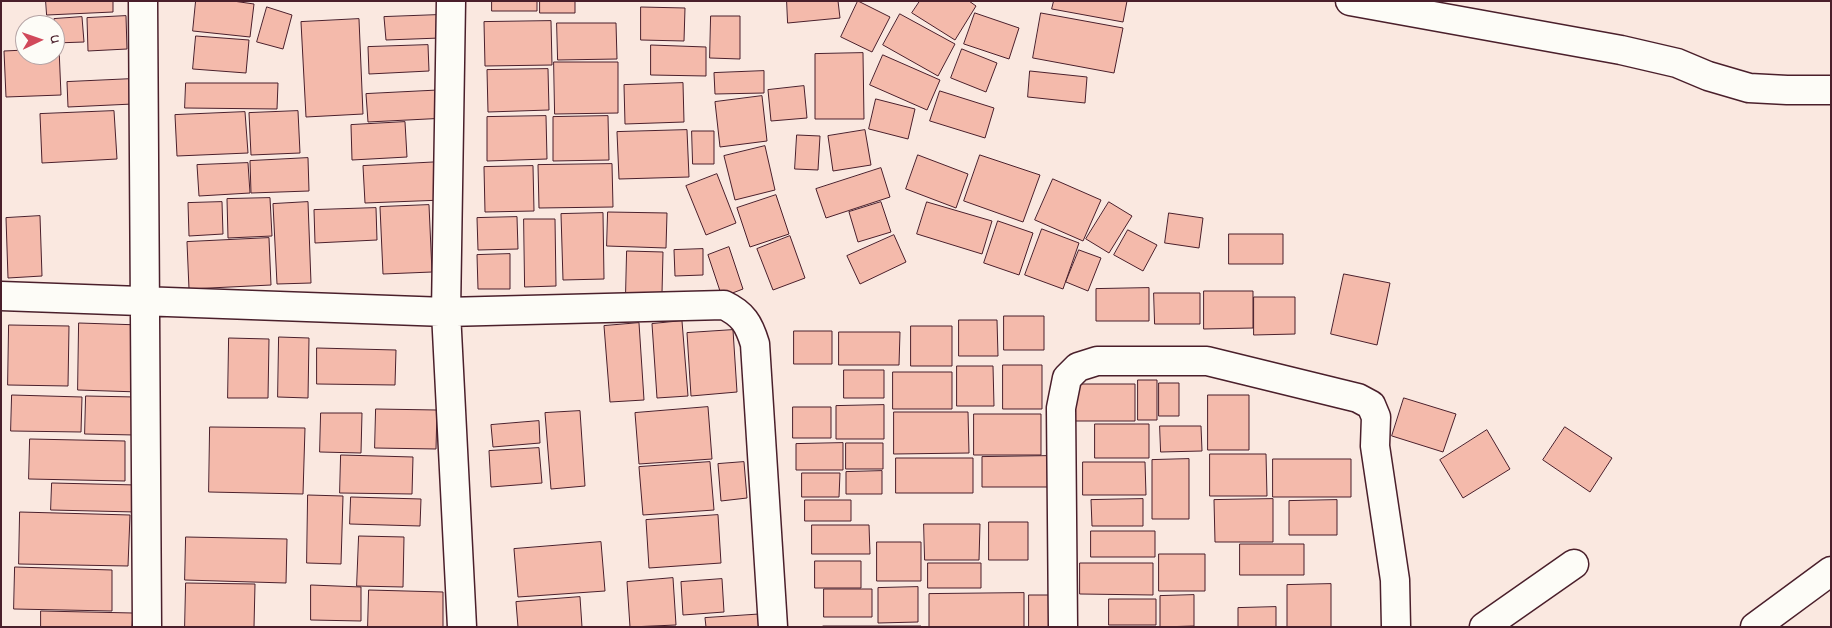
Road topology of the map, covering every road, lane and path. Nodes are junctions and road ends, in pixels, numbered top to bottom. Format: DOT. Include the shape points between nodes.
graph roads {
  1 [pos="143,1"];
  2 [pos="452,1"];
  3 [pos="1350,1"];
  4 [pos="1831,90"];
  5 [pos="1,296"];
  6 [pos="145,301"];
  7 [pos="446,312"];
  8 [pos="1574,564"];
  9 [pos="1831,571"];
  10 [pos="147,627"];
  11 [pos="462,627"];
  12 [pos="773,627"];
  13 [pos="1063,627"];
  14 [pos="1396,627"];
  15 [pos="1484,627"];
  16 [pos="1755,627"];
  1 -- 6 [label="main road"];
  2 -- 7 [label="main road"];
  3 -- 4 [label="main road" via="1620,50 1677,63 1749,88"];
  5 -- 6 [label="main road"];
  6 -- 7 [label="main road"];
  6 -- 10 [label="main road"];
  7 -- 11 [label="main road"];
  7 -- 12 [label="main road" via="714,304 724,305 743,318 750,327 755,344"];
  8 -- 15 [label="main road"];
  9 -- 16 [label="main road"];
  13 -- 14 [label="main road" via="1061,408 1067,378 1078,367 1097,361 1207,361 1358,398 1371,405 1376,418 1375,446 1395,580"];
}
